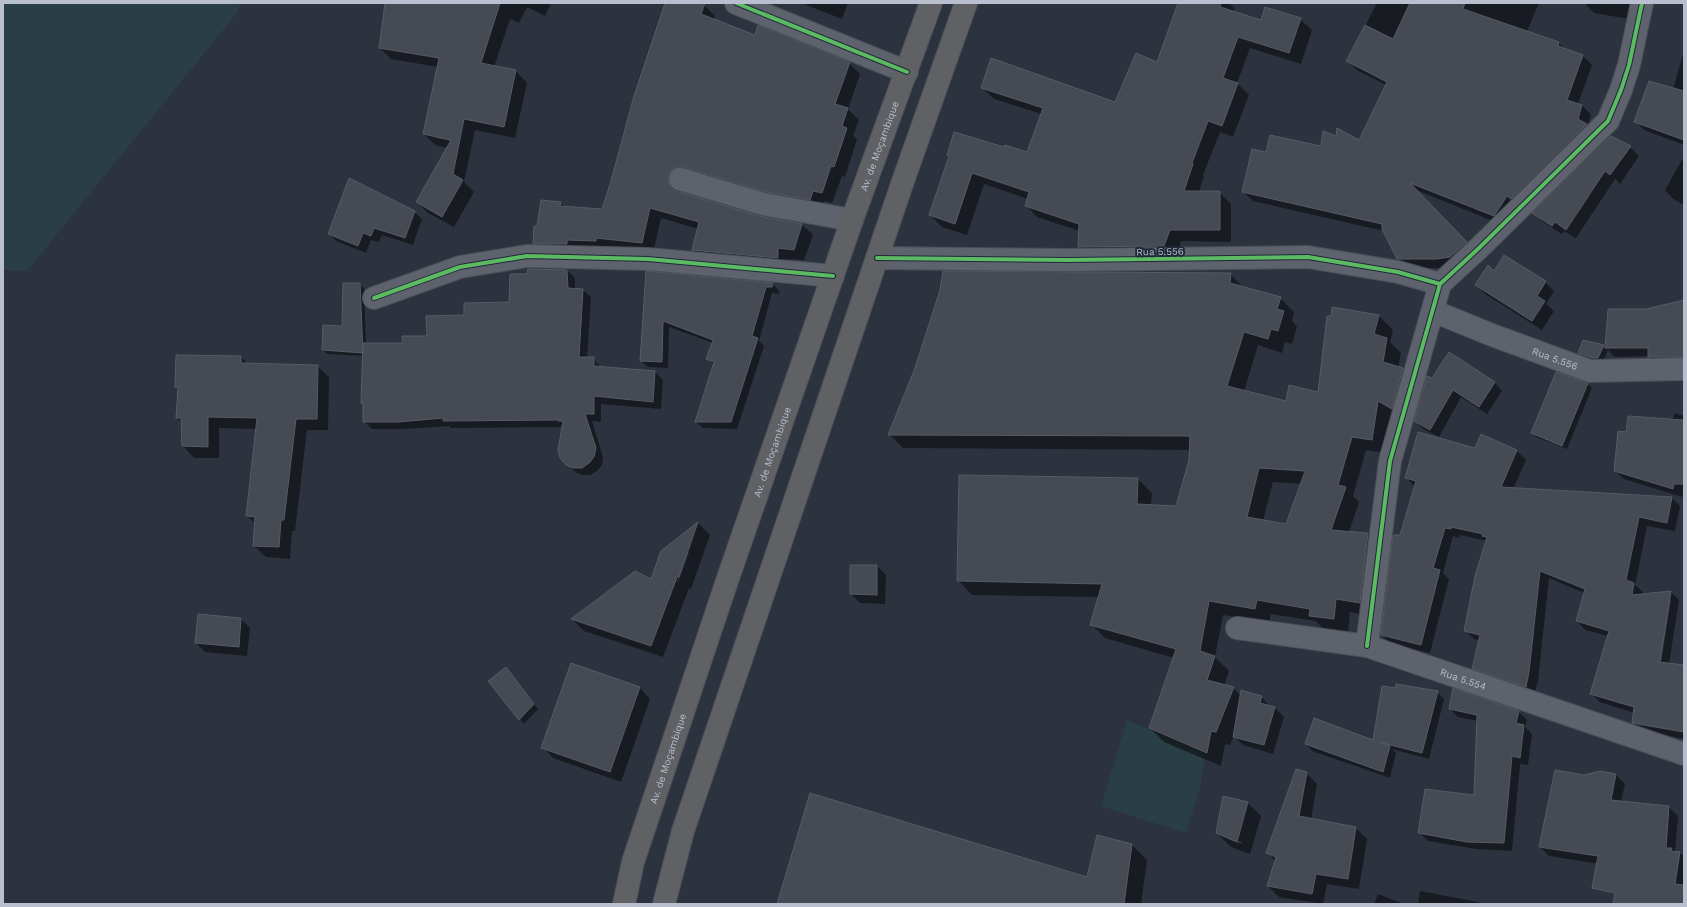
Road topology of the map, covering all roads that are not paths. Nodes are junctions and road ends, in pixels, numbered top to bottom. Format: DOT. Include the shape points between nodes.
graph roads {
  1 [pos="736,3"];
  2 [pos="931,3"];
  3 [pos="966,3"];
  4 [pos="1642,3"];
  5 [pos="907,72"];
  6 [pos="680,179"];
  7 [pos="852,220"];
  8 [pos="877,258"];
  9 [pos="833,276"];
  10 [pos="1440,284"];
  11 [pos="374,298"];
  12 [pos="1433,311"];
  13 [pos="1684,369"];
  14 [pos="1237,628"];
  15 [pos="1367,646"];
  16 [pos="1684,754"];
  17 [pos="624,904"];
  18 [pos="664,904"];
  1 -- 5 [label="street"];
  2 -- 5 [label="highway, Av. de Moçambique"];
  3 -- 8 [label="highway"];
  4 -- 10 [label="street" via="1629,65 1608,121"];
  5 -- 7 [label="highway, Av. de Moçambique"];
  6 -- 7 [label="street" via="763,204"];
  7 -- 9 [label="highway, Av. de Moçambique"];
  8 -- 10 [label="street, Rua 5.556" via="1068,260 1308,256 1398,272"];
  8 -- 18 [label="highway" via="683,831"];
  9 -- 11 [label="street" via="648,259 527,256 460,267"];
  9 -- 17 [label="highway, Av. de Moçambique" via="724,588 633,862"];
  10 -- 12 [label="street"];
  12 -- 13 [label="street, Rua 5.556" via="1590,371"];
  12 -- 15 [label="street" via="1390,461"];
  14 -- 15 [label="street, Rua 5.554"];
  15 -- 16 [label="street, Rua 5.554"];
}
